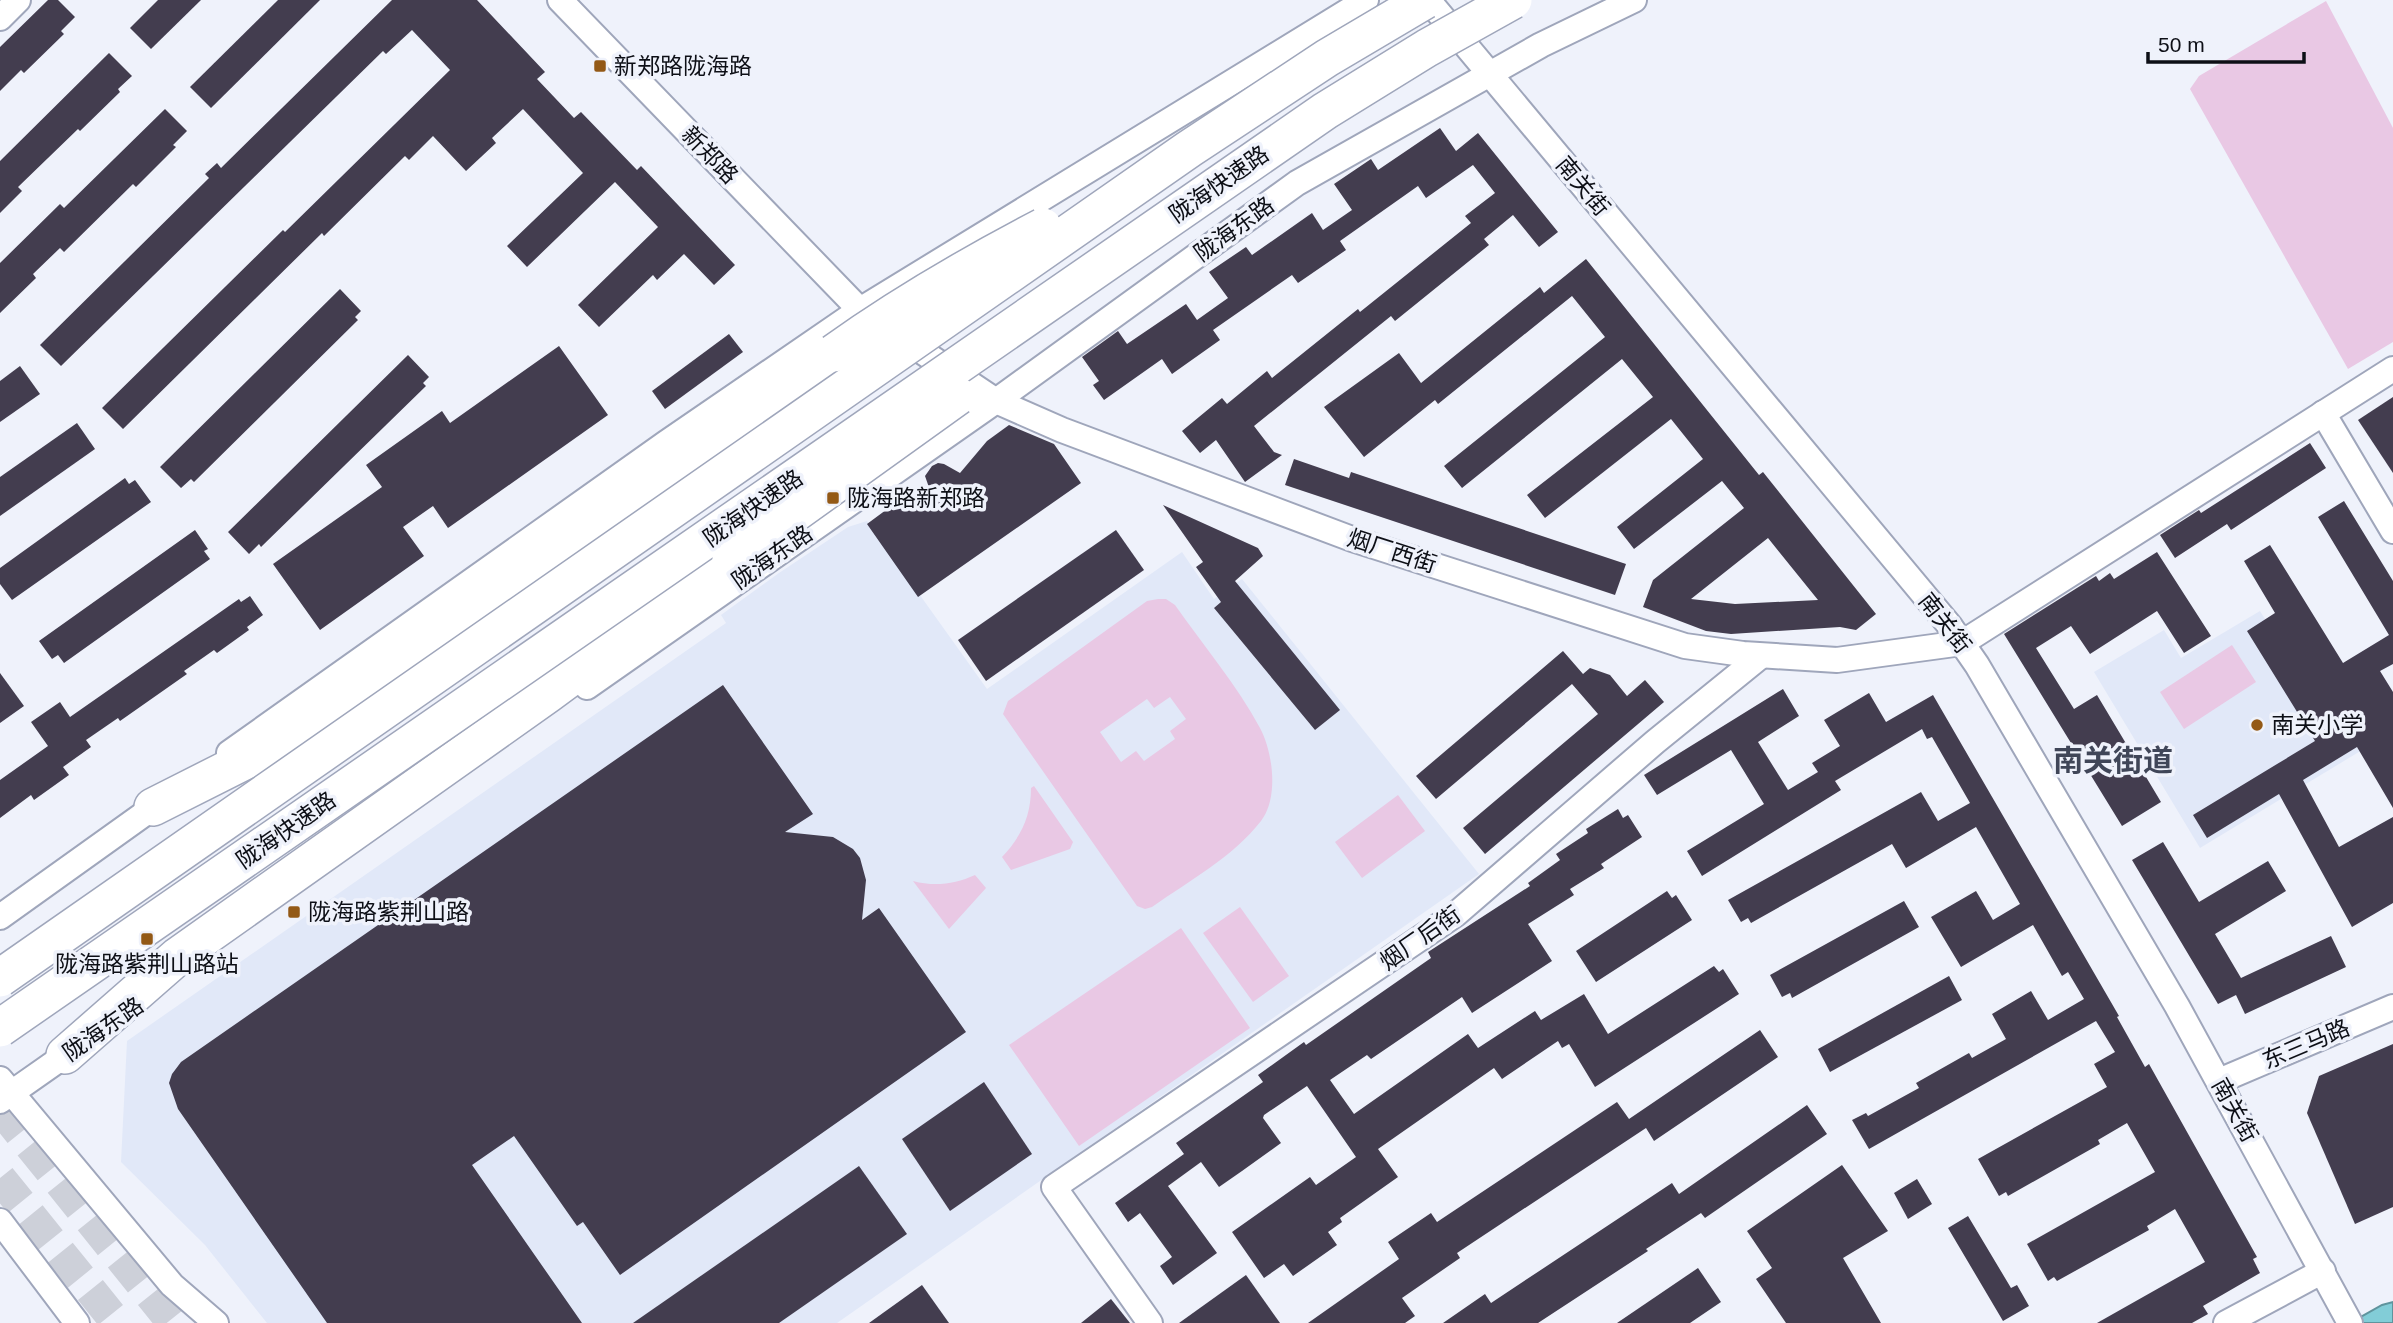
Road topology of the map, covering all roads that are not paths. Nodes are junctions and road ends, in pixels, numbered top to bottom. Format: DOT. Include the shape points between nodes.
graph roads {
  1 [pos="18,0"];
  2 [pos="560,0"];
  3 [pos="1366,0"];
  4 [pos="1426,0"];
  5 [pos="1513,0"];
  6 [pos="1634,0"];
  7 [pos="0,18"];
  8 [pos="1489,74"];
  9 [pos="1189,149"];
  10 [pos="1215,187"];
  11 [pos="860,310"];
  12 [pos="2393,369"];
  13 [pos="996,401"];
  14 [pos="2323,413"];
  15 [pos="2393,531"];
  16 [pos="1962,643"];
  17 [pos="1761,656"];
  18 [pos="153,807"];
  19 [pos="0,917"];
  20 [pos="0,978"];
  21 [pos="2393,1007"];
  22 [pos="0,1028"];
  23 [pos="65,1055"];
  24 [pos="2219,1081"];
  25 [pos="4,1091"];
  26 [pos="0,1221"];
  27 [pos="2323,1271"];
  28 [pos="77,1323"];
  29 [pos="216,1323"];
  30 [pos="1150,1323"];
  31 [pos="2226,1323"];
  32 [pos="2350,1323"];
  1 -- 7 [label="street"];
  2 -- 11 [label="street, 新郑路"];
  3 -- 11 [label="street"];
  4 -- 8 [label="street, 南关街"];
  4 -- 9 [label="highway, 陇海快速路, bridge" via="1327,58"];
  5 -- 10 [label="highway, 陇海快速路, bridge" via="1325,111"];
  6 -- 8 [label="street, 陇海东路"];
  8 -- 13 [label="street, 陇海东路" via="1297,183"];
  8 -- 16 [label="street, 南关街"];
  9 -- 18 [label="highway, bridge" via="892,312 276,745"];
  9 -- 20 [label="highway, 陇海快速路, bridge"];
  10 -- 22 [label="highway, 陇海快速路, bridge"];
  10 -- 23 [label="highway, bridge" via="1122,278 178,956"];
  11 -- 13 [label="street, 烟厂西街"];
  11 -- 18 [label="street"];
  12 -- 14 [label="street"];
  13 -- 17 [label="street, 烟厂西街" via="1352,539 1685,646"];
  13 -- 23 [label="street, 陇海东路"];
  14 -- 15 [label="street"];
  14 -- 16 [label="street"];
  16 -- 17 [label="street, 烟厂西街" via="1837,660"];
  16 -- 24 [label="street, 南关街"];
  17 -- 30 [label="street, 烟厂后街" via="1456,914 1054,1187"];
  18 -- 19 [label="street"];
  21 -- 24 [label="street, 东三马路"];
  23 -- 25 [label="street, 陇海东路"];
  24 -- 27 [label="street, 南关街"];
  25 -- 29 [label="street" via="172,1285"];
  26 -- 28 [label="street"];
  27 -- 31 [label="street"];
  27 -- 32 [label="street, 南关街"];
}
